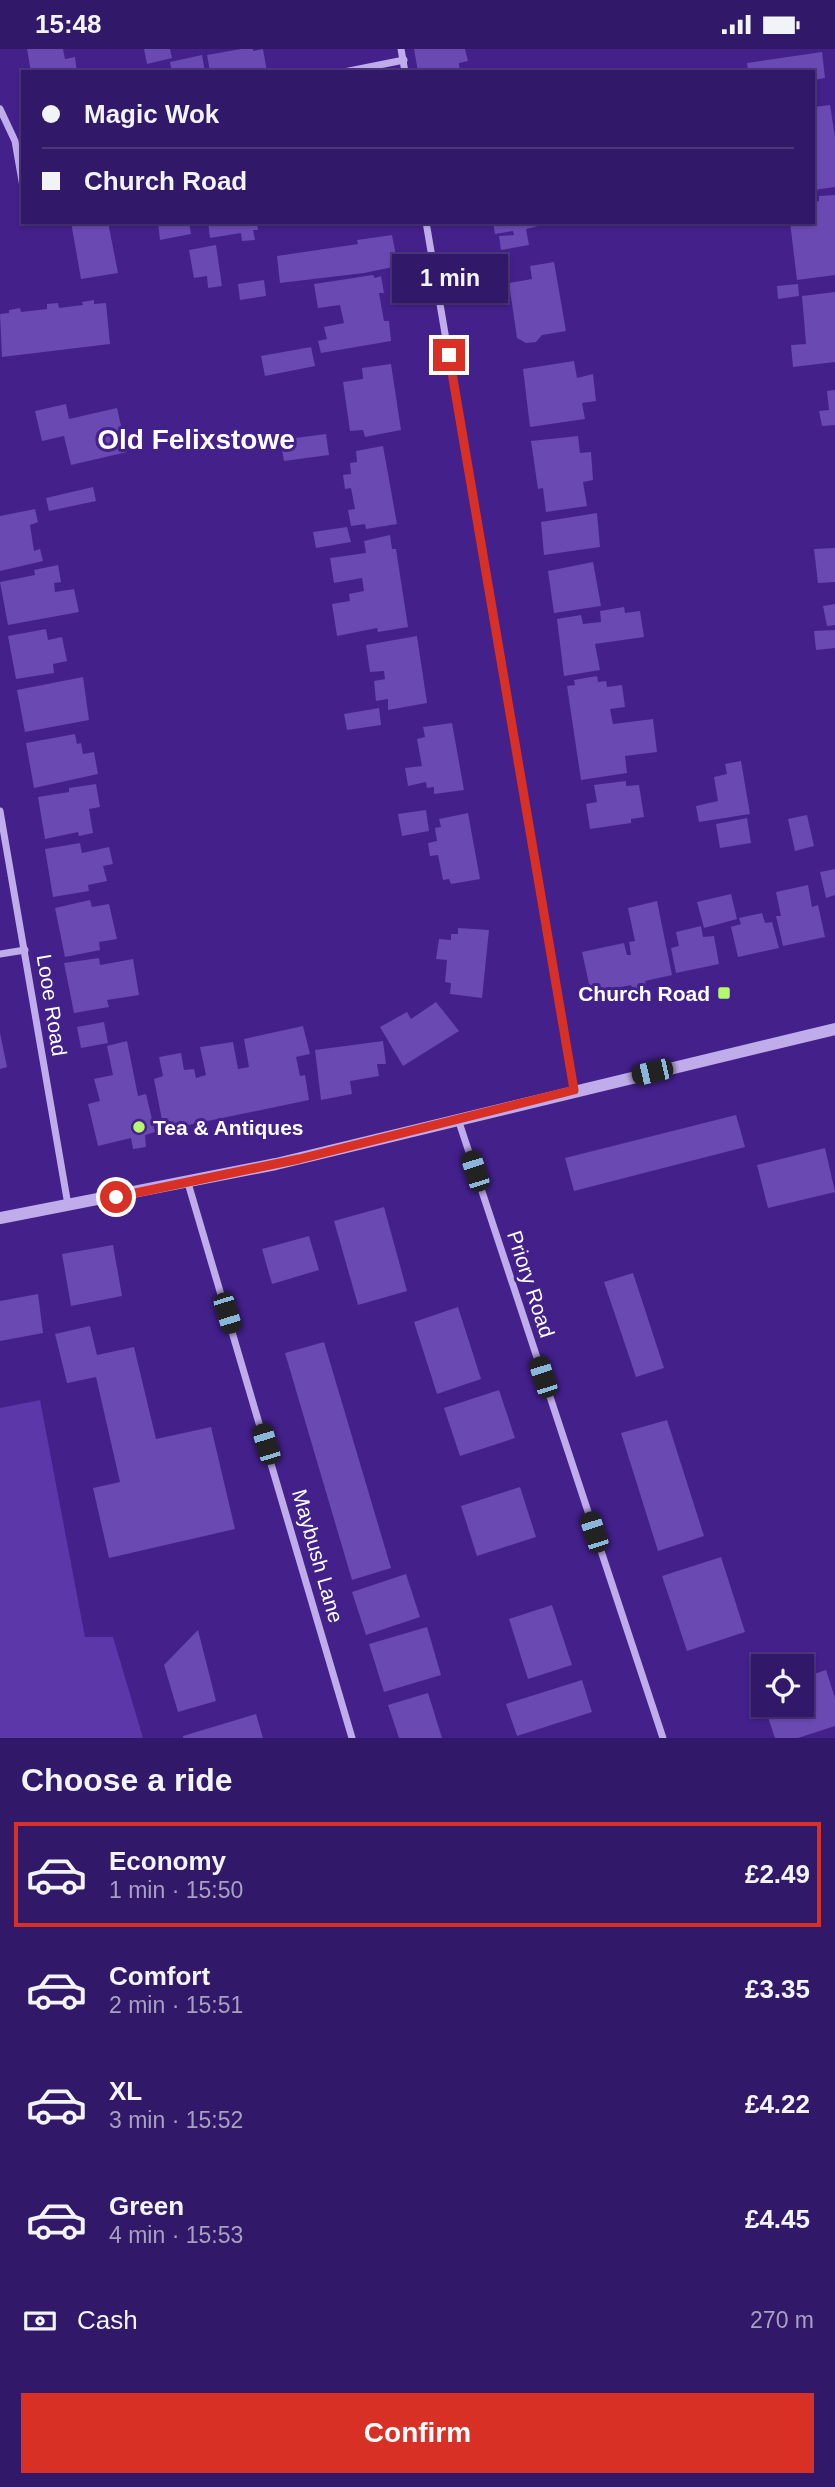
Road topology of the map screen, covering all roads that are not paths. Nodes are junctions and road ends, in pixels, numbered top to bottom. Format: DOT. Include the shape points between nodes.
graph roads {
  1 [pos="401,49"];
  2 [pos="404,60"];
  3 [pos="354,70"];
  4 [pos="405,70"];
  5 [pos="0,109"];
  6 [pos="21,176"];
  7 [pos="426,224"];
  8 [pos="0,811"];
  9 [pos="26,950"];
  10 [pos="0,954"];
  11 [pos="835,1029"];
  12 [pos="574,1090"];
  13 [pos="458,1119"];
  14 [pos="188,1183"];
  15 [pos="68,1206"];
  16 [pos="0,1218"];
  17 [pos="352,1738"];
  18 [pos="663,1738"];
  1 -- 2 [label="street"];
  2 -- 3 [label="street"];
  2 -- 4 [label="street"];
  5 -- 6 [label="street" via="15,141"];
  7 -- 12 [label="street"];
  8 -- 9 [label="street, Looe Road"];
  9 -- 10 [label="street"];
  9 -- 15 [label="street, Looe Road"];
  11 -- 12 [label="street"];
  12 -- 13 [label="street"];
  13 -- 14 [label="street"];
  13 -- 18 [label="street, Priory Road"];
  14 -- 15 [label="street"];
  14 -- 17 [label="street, Maybush Lane"];
  15 -- 16 [label="street"];
}
